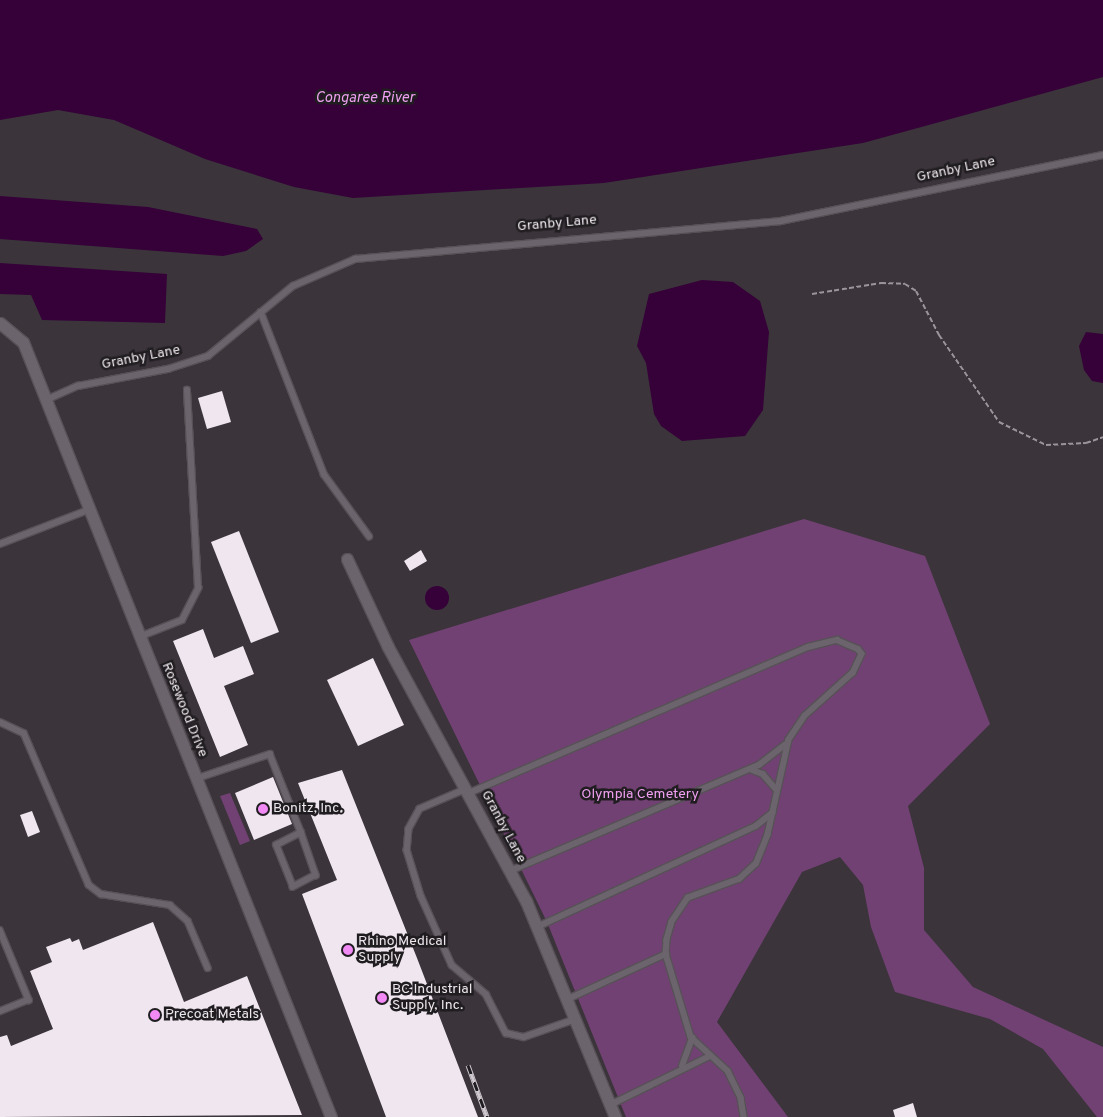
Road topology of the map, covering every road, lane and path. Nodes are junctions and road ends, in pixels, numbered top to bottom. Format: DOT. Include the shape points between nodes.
graph roads {
  1 [pos="1103,155"];
  2 [pos="812,294"];
  3 [pos="261,312"];
  4 [pos="0,323"];
  5 [pos="187,390"];
  6 [pos="46,400"];
  7 [pos="1103,437"];
  8 [pos="88,510"];
  9 [pos="369,536"];
  10 [pos="0,544"];
  11 [pos="347,559"];
  12 [pos="139,638"];
  13 [pos="0,722"];
  14 [pos="790,740"];
  15 [pos="746,769"];
  16 [pos="195,779"];
  17 [pos="776,788"];
  18 [pos="468,791"];
  19 [pos="772,813"];
  20 [pos="758,824"];
  21 [pos="769,828"];
  22 [pos="301,832"];
  23 [pos="510,871"];
  24 [pos="537,927"];
  25 [pos="0,930"];
  26 [pos="666,954"];
  27 [pos="208,968"];
  28 [pos="568,999"];
  29 [pos="0,1012"];
  30 [pos="576,1019"];
  31 [pos="692,1038"];
  32 [pos="710,1056"];
  33 [pos="681,1068"];
  34 [pos="610,1105"];
  35 [pos="331,1117"];
  36 [pos="615,1117"];
  37 [pos="744,1117"];
  1 -- 3 [label="lane, Granby Lane" via="781,221 379,254 310,276"];
  2 -- 7 [label="path" via="881,283 905,284 916,291 940,335 999,422 1046,445 1086,443"];
  3 -- 6 [label="lane, Granby Lane" via="225,344 190,364 78,386"];
  3 -- 9 [label="lane" via="324,474"];
  4 -- 6 [label="street, Rosewood Drive" via="24,342"];
  5 -- 12 [label="lane" via="198,588 182,620"];
  6 -- 8 [label="street, Rosewood Drive"];
  8 -- 10 [label="lane"];
  8 -- 12 [label="street, Rosewood Drive"];
  11 -- 18 [label="street, Granby Lane" via="388,647"];
  12 -- 16 [label="street, Rosewood Drive"];
  13 -- 27 [label="lane" via="24,733 89,885 101,894 170,905 188,920"];
  14 -- 15 [label="lane" via="769,760"];
  14 -- 17 [label="lane"];
  14 -- 18 [label="lane" via="805,716 853,673 862,654 858,649 837,640 808,646"];
  15 -- 17 [label="lane" via="763,774"];
  15 -- 23 [label="lane"];
  16 -- 22 [label="lane" via="270,754"];
  16 -- 35 [label="street, Rosewood Drive"];
  17 -- 19 [label="lane"];
  18 -- 23 [label="street, Granby Lane"];
  18 -- 30 [label="lane" via="420,809 409,829 407,850 421,896 452,965 486,994 506,1033 524,1037"];
  19 -- 20 [label="lane"];
  19 -- 21 [label="lane"];
  20 -- 21 [label="lane"];
  20 -- 24 [label="lane"];
  21 -- 26 [label="lane" via="763,852 749,872 680,905"];
  22 -- 22 [label="lane" via="316,877 293,887 276,845"];
  23 -- 24 [label="street, Granby Lane"];
  24 -- 28 [label="street, Granby Lane"];
  25 -- 29 [label="lane" via="29,1000"];
  26 -- 28 [label="lane"];
  26 -- 31 [label="lane"];
  28 -- 30 [label="street, Granby Lane"];
  30 -- 34 [label="street, Granby Lane"];
  31 -- 32 [label="lane"];
  31 -- 33 [label="lane"];
  32 -- 33 [label="lane"];
  32 -- 37 [label="lane" via="736,1082"];
  33 -- 34 [label="lane"];
  34 -- 36 [label="street, Granby Lane"];
}
